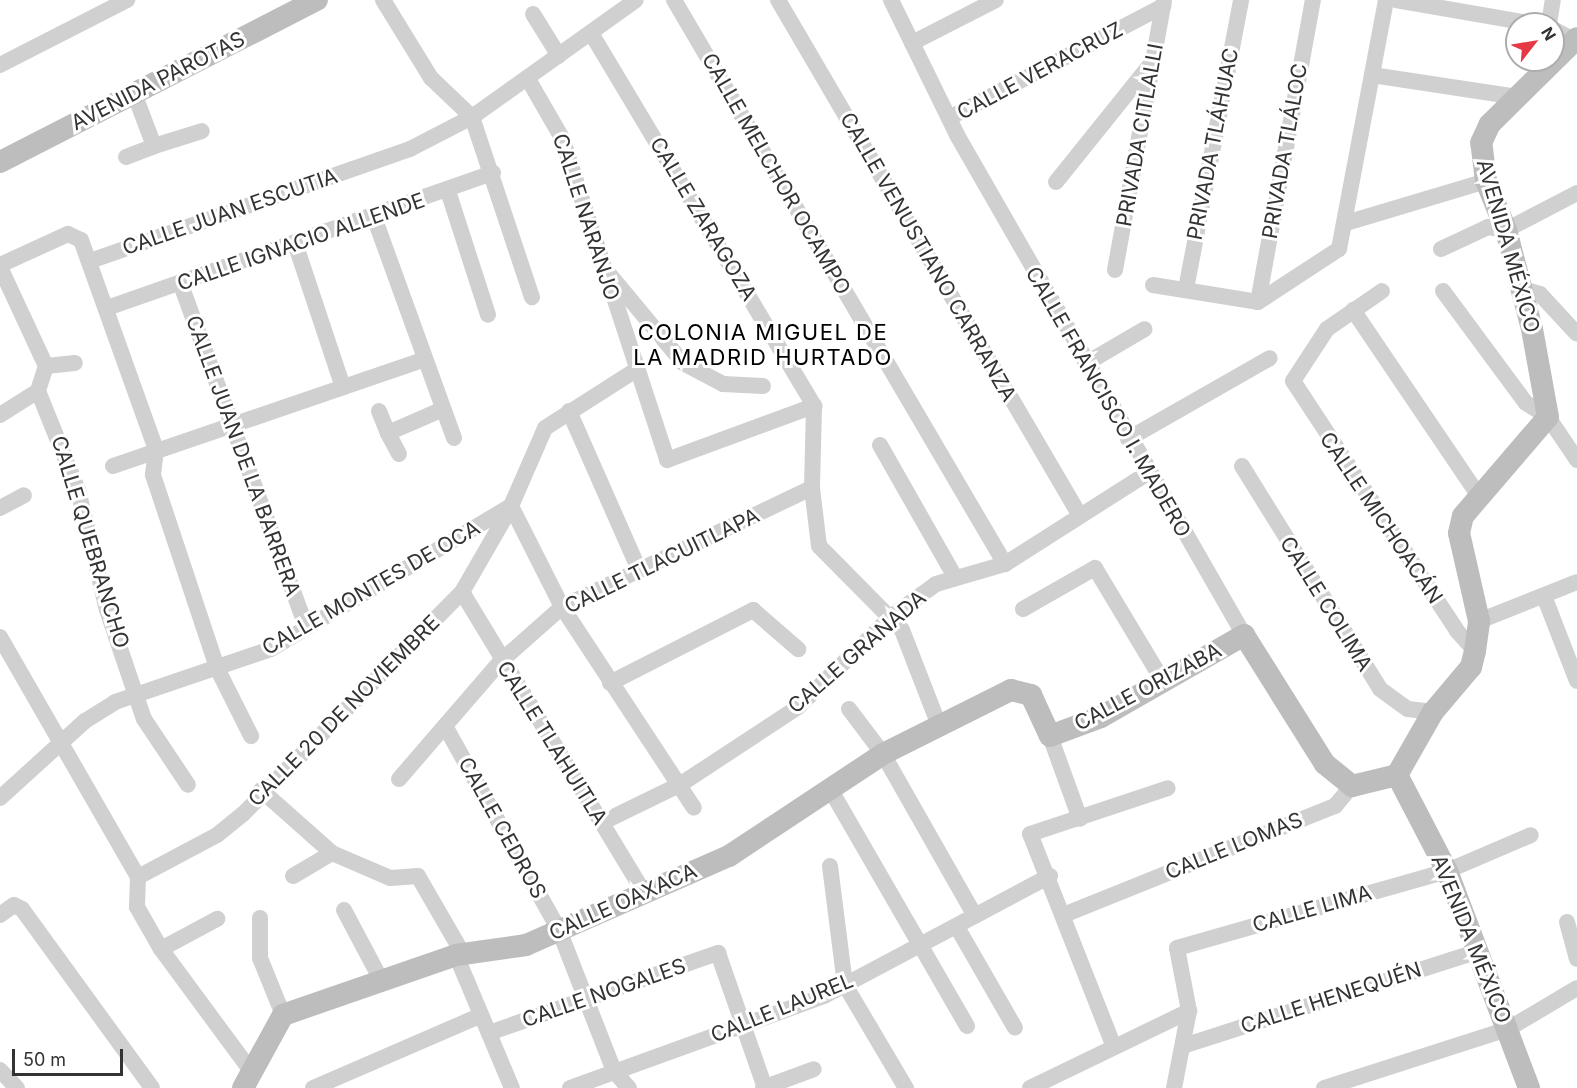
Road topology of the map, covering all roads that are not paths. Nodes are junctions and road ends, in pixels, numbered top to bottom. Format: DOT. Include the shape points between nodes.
graph roads {
  1 [pos="127,0"];
  2 [pos="317,0"];
  3 [pos="383,0"];
  4 [pos="674,0"];
  5 [pos="778,0"];
  6 [pos="891,0"];
  7 [pos="996,0"];
  8 [pos="1241,0"];
  9 [pos="1313,0"];
  10 [pos="1386,0"];
  11 [pos="1396,0"];
  12 [pos="631,2"];
  13 [pos="1164,3"];
  14 [pos="1477,7"];
  15 [pos="533,14"];
  16 [pos="1505,15"];
  17 [pos="591,33"];
  18 [pos="1576,39"];
  19 [pos="912,44"];
  20 [pos="558,56"];
  21 [pos="1153,62"];
  22 [pos="0,65"];
  23 [pos="1372,75"];
  24 [pos="528,79"];
  25 [pos="134,93"];
  26 [pos="1516,97"];
  27 [pos="472,117"];
  28 [pos="949,118"];
  29 [pos="202,131"];
  30 [pos="154,146"];
  31 [pos="126,157"];
  32 [pos="0,162"];
  33 [pos="494,173"];
  34 [pos="1486,181"];
  35 [pos="1056,182"];
  36 [pos="448,191"];
  37 [pos="1574,200"];
  38 [pos="374,217"];
  39 [pos="1346,224"];
  40 [pos="1506,230"];
  41 [pos="296,246"];
  42 [pos="1441,249"];
  43 [pos="90,261"];
  44 [pos="0,266"];
  45 [pos="605,269"];
  46 [pos="1115,270"];
  47 [pos="181,285"];
  48 [pos="1153,285"];
  49 [pos="1519,288"];
  50 [pos="1186,289"];
  51 [pos="1382,291"];
  52 [pos="1443,291"];
  53 [pos="532,297"];
  54 [pos="1258,302"];
  55 [pos="106,308"];
  56 [pos="1353,310"];
  57 [pos="488,315"];
  58 [pos="1145,329"];
  59 [pos="1577,334"];
  60 [pos="1270,357"];
  61 [pos="423,360"];
  62 [pos="75,363"];
  63 [pos="1084,364"];
  64 [pos="46,366"];
  65 [pos="634,371"];
  66 [pos="763,386"];
  67 [pos="344,387"];
  68 [pos="38,392"];
  69 [pos="814,406"];
  70 [pos="441,410"];
  71 [pos="379,411"];
  72 [pos="569,411"];
  73 [pos="0,415"];
  74 [pos="1548,417"];
  75 [pos="232,426"];
  76 [pos="388,433"];
  77 [pos="454,438"];
  78 [pos="1128,439"];
  79 [pos="880,446"];
  80 [pos="156,450"];
  81 [pos="399,454"];
  82 [pos="1577,460"];
  83 [pos="113,466"];
  84 [pos="1242,466"];
  85 [pos="1148,473"];
  86 [pos="812,488"];
  87 [pos="1477,493"];
  88 [pos="24,495"];
  89 [pos="511,506"];
  90 [pos="0,508"];
  91 [pos="1079,514"];
  92 [pos="1005,564"];
  93 [pos="639,570"];
  94 [pos="955,578"];
  95 [pos="1577,582"];
  96 [pos="462,592"];
  97 [pos="1544,596"];
  98 [pos="562,607"];
  99 [pos="1023,609"];
  100 [pos="892,616"];
  101 [pos="1479,621"];
  102 [pos="306,627"];
  103 [pos="1244,635"];
  104 [pos="0,637"];
  105 [pos="798,648"];
  106 [pos="1475,651"];
  107 [pos="501,661"];
  108 [pos="218,670"];
  109 [pos="1577,681"];
  110 [pos="610,683"];
  111 [pos="1164,683"];
  112 [pos="139,694"];
  113 [pos="849,709"];
  114 [pos="1433,712"];
  115 [pos="938,723"];
  116 [pos="445,726"];
  117 [pos="251,736"];
  118 [pos="1050,736"];
  119 [pos="59,746"];
  120 [pos="883,754"];
  121 [pos="1397,775"];
  122 [pos="399,779"];
  123 [pos="681,784"];
  124 [pos="188,785"];
  125 [pos="1352,786"];
  126 [pos="829,788"];
  127 [pos="1168,788"];
  128 [pos="3,789"];
  129 [pos="261,790"];
  130 [pos="694,808"];
  131 [pos="1080,819"];
  132 [pos="601,823"];
  133 [pos="1531,835"];
  134 [pos="332,853"];
  135 [pos="830,866"];
  136 [pos="1447,871"];
  137 [pos="293,876"];
  138 [pos="1050,876"];
  139 [pos="138,877"];
  140 [pos="644,893"];
  141 [pos="344,910"];
  142 [pos="3,912"];
  143 [pos="1066,914"];
  144 [pos="975,916"];
  145 [pos="260,918"];
  146 [pos="217,920"];
  147 [pos="1567,922"];
  148 [pos="957,927"];
  149 [pos="559,930"];
  150 [pos="920,947"];
  151 [pos="161,949"];
  152 [pos="1479,951"];
  153 [pos="460,955"];
  154 [pos="1577,959"];
  155 [pos="381,980"];
  156 [pos="845,985"];
  157 [pos="1577,988"];
  158 [pos="586,999"];
  159 [pos="1190,1011"];
  160 [pos="283,1015"];
  161 [pos="479,1016"];
  162 [pos="743,1025"];
  163 [pos="967,1026"];
  164 [pos="1015,1028"];
  165 [pos="1508,1029"];
  166 [pos="489,1033"];
  167 [pos="1183,1046"];
  168 [pos="1114,1047"];
  169 [pos="814,1069"];
  170 [pos="0,1070"];
  171 [pos="614,1071"];
  172 [pos="247,1080"];
  173 [pos="17,1088"];
  174 [pos="152,1088"];
  175 [pos="313,1088"];
  176 [pos="512,1088"];
  177 [pos="570,1088"];
  178 [pos="629,1088"];
  179 [pos="765,1088"];
  180 [pos="906,1088"];
  181 [pos="1030,1088"];
  182 [pos="1174,1088"];
  183 [pos="1324,1088"];
  184 [pos="1529,1088"];
  1 -- 22 [label="street"];
  2 -- 25 [label="street, AVENIDA PAROTAS"];
  3 -- 27 [label="street" via="431,78"];
  4 -- 92 [label="street, CALLE MELCHOR OCAMPO"];
  5 -- 91 [label="street, CALLE VENUSTIANO CARRANZA"];
  6 -- 19 [label="street, CALLE FRANCISCO I. MADERO"];
  7 -- 19 [label="street"];
  8 -- 50 [label="street, PRIVADA TLÁHUAC"];
  9 -- 54 [label="street, PRIVADA TLÁLOC"];
  10 -- 23 [label="street"];
  11 -- 14 [label="street"];
  12 -- 17 [label="street, CALLE JUAN ESCUTIA"];
  13 -- 21 [label="street, PRIVADA CITLALLI"];
  13 -- 28 [label="street, CALLE VERACRUZ"];
  14 -- 16 [label="street"];
  15 -- 20 [label="street"];
  17 -- 20 [label="street, CALLE JUAN ESCUTIA"];
  17 -- 69 [label="street, CALLE ZARAGOZA"];
  18 -- 26 [label="street, AVENIDA MÉXICO"];
  19 -- 28 [label="street, CALLE FRANCISCO I. MADERO"];
  20 -- 24 [label="street, CALLE JUAN ESCUTIA"];
  21 -- 35 [label="street"];
  21 -- 46 [label="street, PRIVADA CITLALLI"];
  23 -- 26 [label="street"];
  23 -- 39 [label="street"];
  24 -- 27 [label="street, CALLE JUAN ESCUTIA"];
  24 -- 45 [label="street, CALLE NARANJO" via="562,138"];
  25 -- 30 [label="street"];
  25 -- 32 [label="street, AVENIDA PAROTAS"];
  26 -- 34 [label="street, AVENIDA MÉXICO" via="1490,124 1481,143"];
  27 -- 33 [label="street"];
  27 -- 43 [label="street, CALLE JUAN ESCUTIA" via="410,149"];
  28 -- 63 [label="street, CALLE FRANCISCO I. MADERO"];
  29 -- 30 [label="street"];
  30 -- 31 [label="street"];
  33 -- 36 [label="street, CALLE IGNACIO ALLENDE"];
  33 -- 53 [label="street"];
  34 -- 39 [label="street"];
  34 -- 40 [label="street, AVENIDA MÉXICO"];
  36 -- 38 [label="street, CALLE IGNACIO ALLENDE"];
  36 -- 57 [label="street"];
  37 -- 40 [label="street"];
  38 -- 41 [label="street, CALLE IGNACIO ALLENDE"];
  38 -- 61 [label="street"];
  39 -- 54 [label="street" via="1339,249"];
  40 -- 42 [label="street" via="1488,227"];
  40 -- 49 [label="street, AVENIDA MÉXICO"];
  41 -- 47 [label="street, CALLE IGNACIO ALLENDE"];
  41 -- 67 [label="street"];
  43 -- 44 [label="street" via="81,240 68,234"];
  43 -- 55 [label="street"];
  44 -- 64 [label="street" via="29,319"];
  45 -- 65 [label="street, CALLE NARANJO"];
  45 -- 66 [label="street" via="683,363 723,384"];
  47 -- 55 [label="street, CALLE IGNACIO ALLENDE"];
  47 -- 75 [label="street, CALLE JUAN DE LA BARRERA"];
  48 -- 50 [label="street"];
  49 -- 59 [label="street" via="1540,294"];
  49 -- 74 [label="street, AVENIDA MÉXICO"];
  50 -- 54 [label="street"];
  51 -- 56 [label="street"];
  52 -- 74 [label="street" via="1526,403"];
  55 -- 80 [label="street"];
  56 -- 87 [label="street" via="1451,462"];
  56 -- 106 [label="street, CALLE MICHOACÁN" via="1327,328 1293,381 1457,632"];
  58 -- 63 [label="street"];
  60 -- 78 [label="street"];
  61 -- 67 [label="street"];
  61 -- 70 [label="street"];
  62 -- 64 [label="street"];
  63 -- 78 [label="street, CALLE FRANCISCO I. MADERO"];
  64 -- 68 [label="street"];
  65 -- 69 [label="street, CALLE NARANJO" via="667,460"];
  65 -- 72 [label="street"];
  67 -- 75 [label="street"];
  68 -- 73 [label="street"];
  68 -- 112 [label="street, CALLE QUEBRANCHO" via="65,449 107,610"];
  69 -- 86 [label="street"];
  70 -- 76 [label="street"];
  70 -- 77 [label="street"];
  71 -- 76 [label="street"];
  72 -- 89 [label="street" via="545,428"];
  72 -- 93 [label="street"];
  74 -- 82 [label="street"];
  74 -- 87 [label="street"];
  75 -- 80 [label="street"];
  75 -- 102 [label="street, CALLE JUAN DE LA BARRERA"];
  76 -- 81 [label="street"];
  78 -- 85 [label="street, CALLE FRANCISCO I. MADERO"];
  79 -- 94 [label="street"];
  80 -- 83 [label="street"];
  80 -- 108 [label="street" via="153,475"];
  84 -- 114 [label="street, CALLE COLIMA" via="1380,689 1408,709"];
  85 -- 91 [label="street, CALLE GRANADA"];
  85 -- 103 [label="street, CALLE FRANCISCO I. MADERO"];
  86 -- 93 [label="street, CALLE TLACUITLAPA"];
  86 -- 100 [label="street" via="819,546 826,559"];
  87 -- 101 [label="street" via="1459,533"];
  88 -- 90 [label="street"];
  89 -- 96 [label="street, CALLE 20 DE NOVIEMBRE"];
  89 -- 98 [label="street"];
  89 -- 102 [label="street, CALLE MONTES DE OCA"];
  91 -- 92 [label="street, CALLE GRANADA"];
  92 -- 94 [label="street, CALLE GRANADA"];
  93 -- 98 [label="street, CALLE TLACUITLAPA"];
  94 -- 100 [label="street, CALLE GRANADA" via="936,584"];
  95 -- 97 [label="street"];
  96 -- 107 [label="street, CALLE TLAHUITLA"];
  96 -- 129 [label="street, CALLE 20 DE NOVIEMBRE"];
  97 -- 101 [label="street"];
  97 -- 109 [label="street"];
  98 -- 107 [label="street, CALLE TLACUITLAPA"];
  98 -- 110 [label="street"];
  99 -- 111 [label="street" via="1095,568"];
  100 -- 115 [label="street"];
  100 -- 123 [label="street, CALLE GRANADA" via="798,707"];
  101 -- 106 [label="street"];
  102 -- 108 [label="street, CALLE MONTES DE OCA" via="272,649"];
  103 -- 111 [label="street, CALLE ORIZABA"];
  103 -- 125 [label="street, CALLE FRANCISCO I. MADERO" via="1325,764"];
  104 -- 119 [label="street"];
  105 -- 110 [label="street" via="753,610"];
  106 -- 114 [label="street" via="1471,667"];
  107 -- 116 [label="street, CALLE TLACUITLAPA"];
  107 -- 132 [label="street, CALLE TLAHUITLA"];
  108 -- 112 [label="street, CALLE MONTES DE OCA"];
  108 -- 117 [label="street"];
  110 -- 123 [label="street"];
  111 -- 118 [label="street, CALLE ORIZABA"];
  112 -- 119 [label="street, CALLE MONTES DE OCA" via="85,721"];
  112 -- 124 [label="street, CALLE QUEBRANCHO" via="144,719"];
  113 -- 120 [label="street"];
  114 -- 121 [label="street"];
  115 -- 118 [label="street, CALLE OAXACA" via="1011,690 1031,695"];
  115 -- 120 [label="street, CALLE OAXACA"];
  116 -- 122 [label="street, CALLE TLACUITLAPA"];
  116 -- 149 [label="street, CALLE CEDROS"];
  118 -- 131 [label="street"];
  119 -- 128 [label="street, CALLE MONTES DE OCA"];
  119 -- 139 [label="street"];
  120 -- 126 [label="street, CALLE OAXACA"];
  120 -- 144 [label="street"];
  121 -- 125 [label="street"];
  121 -- 136 [label="street, AVENIDA MÉXICO"];
  123 -- 130 [label="street"];
  123 -- 132 [label="street, CALLE GRANADA"];
  125 -- 143 [label="street, CALLE LOMAS" via="1335,806"];
  126 -- 140 [label="street, CALLE OAXACA" via="799,814 729,856"];
  126 -- 150 [label="street"];
  127 -- 131 [label="street"];
  129 -- 134 [label="street"];
  129 -- 139 [label="street, CALLE 20 DE NOVIEMBRE" via="218,835"];
  131 -- 138 [label="street" via="1030,834"];
  132 -- 140 [label="street, CALLE TLAHUITLA"];
  133 -- 136 [label="street, CALLE LIMA"];
  134 -- 137 [label="street"];
  134 -- 153 [label="street" via="390,878 418,876"];
  135 -- 156 [label="street"];
  136 -- 152 [label="street, AVENIDA MÉXICO"];
  136 -- 159 [label="street, CALLE LIMA" via="1177,948"];
  138 -- 143 [label="street"];
  138 -- 144 [label="street, CALLE LAUREL"];
  139 -- 151 [label="street" via="137,907"];
  140 -- 149 [label="street, CALLE OAXACA"];
  141 -- 155 [label="street"];
  142 -- 174 [label="street" via="22,909"];
  143 -- 168 [label="street"];
  144 -- 148 [label="street, CALLE LAUREL"];
  145 -- 160 [label="street" via="260,958"];
  146 -- 151 [label="street"];
  147 -- 154 [label="street"];
  148 -- 150 [label="street, CALLE LAUREL"];
  148 -- 164 [label="street"];
  149 -- 153 [label="street, CALLE OAXACA" via="526,945"];
  149 -- 158 [label="street, CALLE CEDROS"];
  150 -- 156 [label="street, CALLE LAUREL"];
  150 -- 163 [label="street"];
  151 -- 172 [label="street"];
  152 -- 165 [label="street, AVENIDA MÉXICO"];
  152 -- 167 [label="street, CALLE HENEQUÉN"];
  153 -- 155 [label="street, CALLE OAXACA"];
  153 -- 161 [label="street"];
  155 -- 160 [label="street, CALLE OAXACA"];
  156 -- 162 [label="street, CALLE LAUREL"];
  156 -- 180 [label="street"];
  157 -- 165 [label="street"];
  158 -- 162 [label="street, CALLE NOGALES" via="718,953"];
  158 -- 166 [label="street, CALLE NOGALES"];
  158 -- 171 [label="street, CALLE CEDROS"];
  159 -- 167 [label="street"];
  159 -- 168 [label="street"];
  160 -- 172 [label="street"];
  161 -- 166 [label="street"];
  161 -- 175 [label="street"];
  162 -- 171 [label="street, CALLE LAUREL"];
  162 -- 179 [label="street"];
  165 -- 183 [label="street"];
  165 -- 184 [label="street, AVENIDA MÉXICO"];
  166 -- 176 [label="street"];
  167 -- 182 [label="street"];
  168 -- 181 [label="street"];
  169 -- 179 [label="street"];
  170 -- 173 [label="street"];
  171 -- 177 [label="street, CALLE LAUREL"];
  171 -- 178 [label="street"];
}
